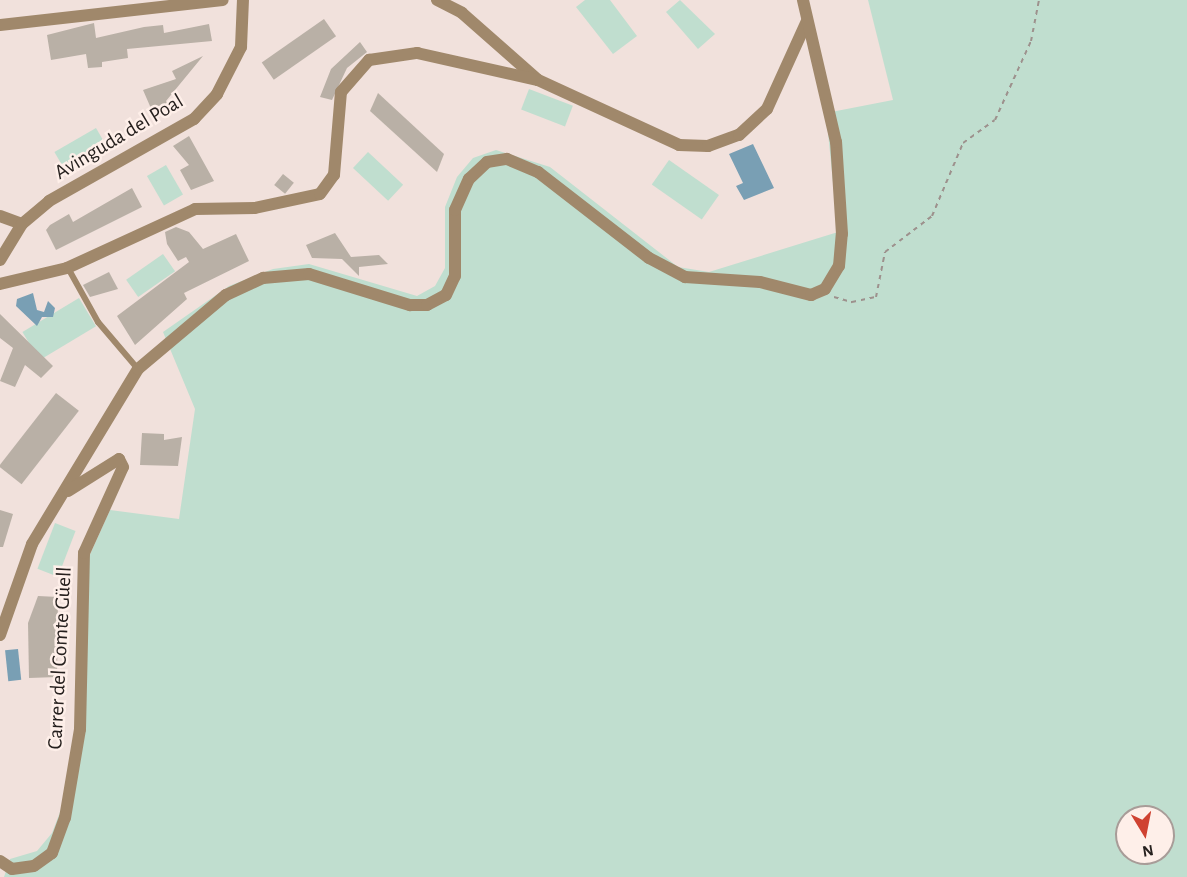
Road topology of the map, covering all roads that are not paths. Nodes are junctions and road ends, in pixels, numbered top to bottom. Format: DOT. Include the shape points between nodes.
graph roads {
  1 [pos="224,0"];
  2 [pos="243,0"];
  3 [pos="437,0"];
  4 [pos="803,0"];
  5 [pos="807,21"];
  6 [pos="0,25"];
  7 [pos="538,80"];
  8 [pos="0,216"];
  9 [pos="22,224"];
  10 [pos="0,261"];
  11 [pos="68,268"];
  12 [pos="0,284"];
  13 [pos="138,369"];
  14 [pos="53,505"];
  15 [pos="0,635"];
  16 [pos="0,861"];
  1 -- 6 [label="street"];
  2 -- 9 [label="street, Avinguda del Poal" via="241,47 231,72 194,119 50,201"];
  3 -- 7 [label="street" via="462,13"];
  4 -- 5 [label="street"];
  5 -- 7 [label="street" via="767,109 739,135 708,146 679,145 649,134"];
  5 -- 13 [label="street" via="837,142 842,234 839,266 816,292 685,277 649,258 538,172 507,159 487,162 469,179 455,210 455,276 446,295 427,305 309,274 263,278 226,295"];
  7 -- 11 [label="street" via="417,53 369,60 341,92 334,175 321,194 255,208 195,208"];
  8 -- 9 [label="street"];
  9 -- 10 [label="street, Avinguda del Poal"];
  11 -- 12 [label="street"];
  11 -- 13 [label="lane" via="98,322"];
  13 -- 14 [label="street"];
  14 -- 15 [label="street" via="32,544"];
  14 -- 16 [label="street, Carrer del Comte Güell" via="80,480 119,459 123,467 84,553 80,729 65,818 52,853 34,866 12,869"];
}
